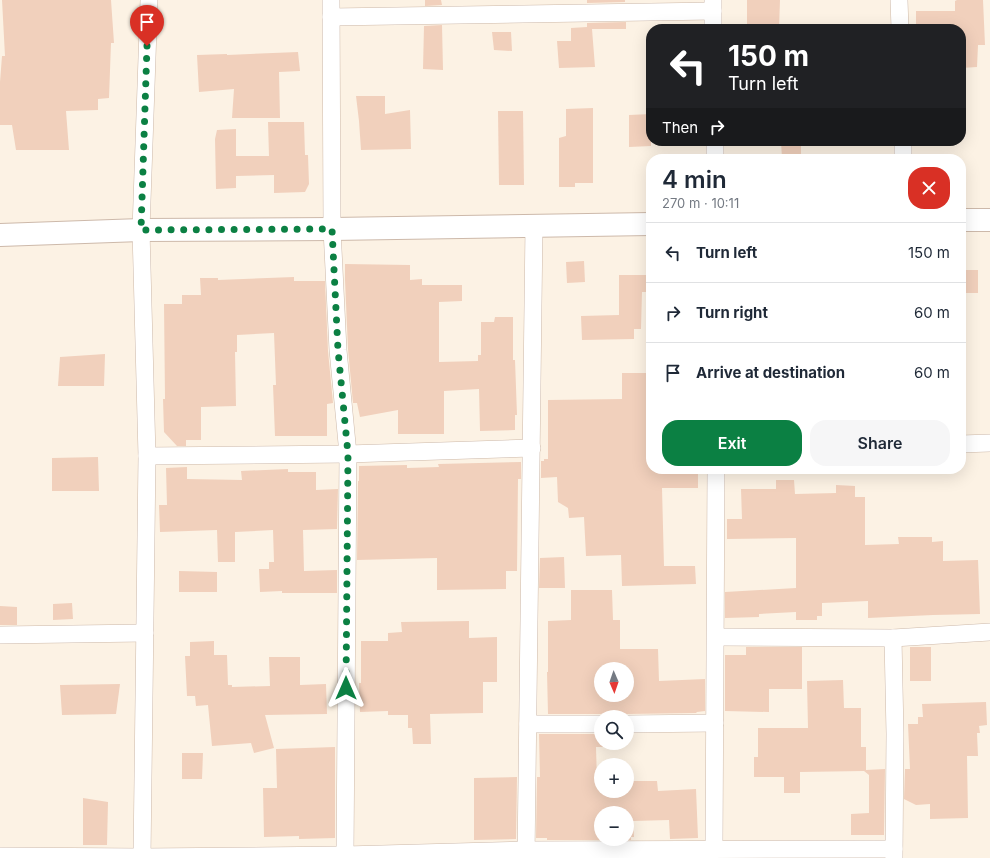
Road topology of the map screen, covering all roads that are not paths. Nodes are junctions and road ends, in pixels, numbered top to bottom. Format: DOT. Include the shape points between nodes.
graph roads {
  1 [pos="149,0"];
  2 [pos="331,0"];
  3 [pos="900,0"];
  4 [pos="713,5"];
  5 [pos="331,17"];
  6 [pos="713,24"];
  7 [pos="900,24"];
  8 [pos="966,220"];
  9 [pos="990,220"];
  10 [pos="646,224"];
  11 [pos="534,226"];
  12 [pos="332,229"];
  13 [pos="141,230"];
  14 [pos="0,235"];
  15 [pos="990,443"];
  16 [pos="966,444"];
  17 [pos="532,448"];
  18 [pos="348,454"];
  19 [pos="147,456"];
  20 [pos="716,474"];
  21 [pos="990,632"];
  22 [pos="144,633"];
  23 [pos="0,635"];
  24 [pos="716,637"];
  25 [pos="892,638"];
  26 [pos="715,723"];
  27 [pos="528,724"];
  28 [pos="594,724"];
  29 [pos="634,724"];
  30 [pos="714,849"];
  31 [pos="894,853"];
  32 [pos="526,854"];
  33 [pos="345,855"];
  34 [pos="0,856"];
  35 [pos="142,858"];
  1 -- 13 [label="street"];
  2 -- 5 [label="street"];
  3 -- 7 [label="street"];
  4 -- 5 [label="street"];
  4 -- 6 [label="street"];
  5 -- 12 [label="street"];
  8 -- 9 [label="street"];
  10 -- 11 [label="street"];
  11 -- 12 [label="street"];
  11 -- 17 [label="street"];
  12 -- 13 [label="street"];
  12 -- 18 [label="street" via="338,350"];
  13 -- 14 [label="street"];
  13 -- 19 [label="street"];
  15 -- 16 [label="street"];
  17 -- 18 [label="street"];
  17 -- 27 [label="street"];
  18 -- 19 [label="street"];
  18 -- 33 [label="street"];
  19 -- 22 [label="street"];
  20 -- 24 [label="street"];
  21 -- 25 [label="street"];
  22 -- 23 [label="street"];
  22 -- 35 [label="street"];
  24 -- 25 [label="street"];
  24 -- 26 [label="street"];
  25 -- 31 [label="street" via="895,734"];
  26 -- 29 [label="street"];
  26 -- 30 [label="street"];
  27 -- 28 [label="street"];
  27 -- 32 [label="street"];
  30 -- 31 [label="street"];
  30 -- 32 [label="street"];
  32 -- 33 [label="street"];
  33 -- 35 [label="street"];
  34 -- 35 [label="street"];
}
